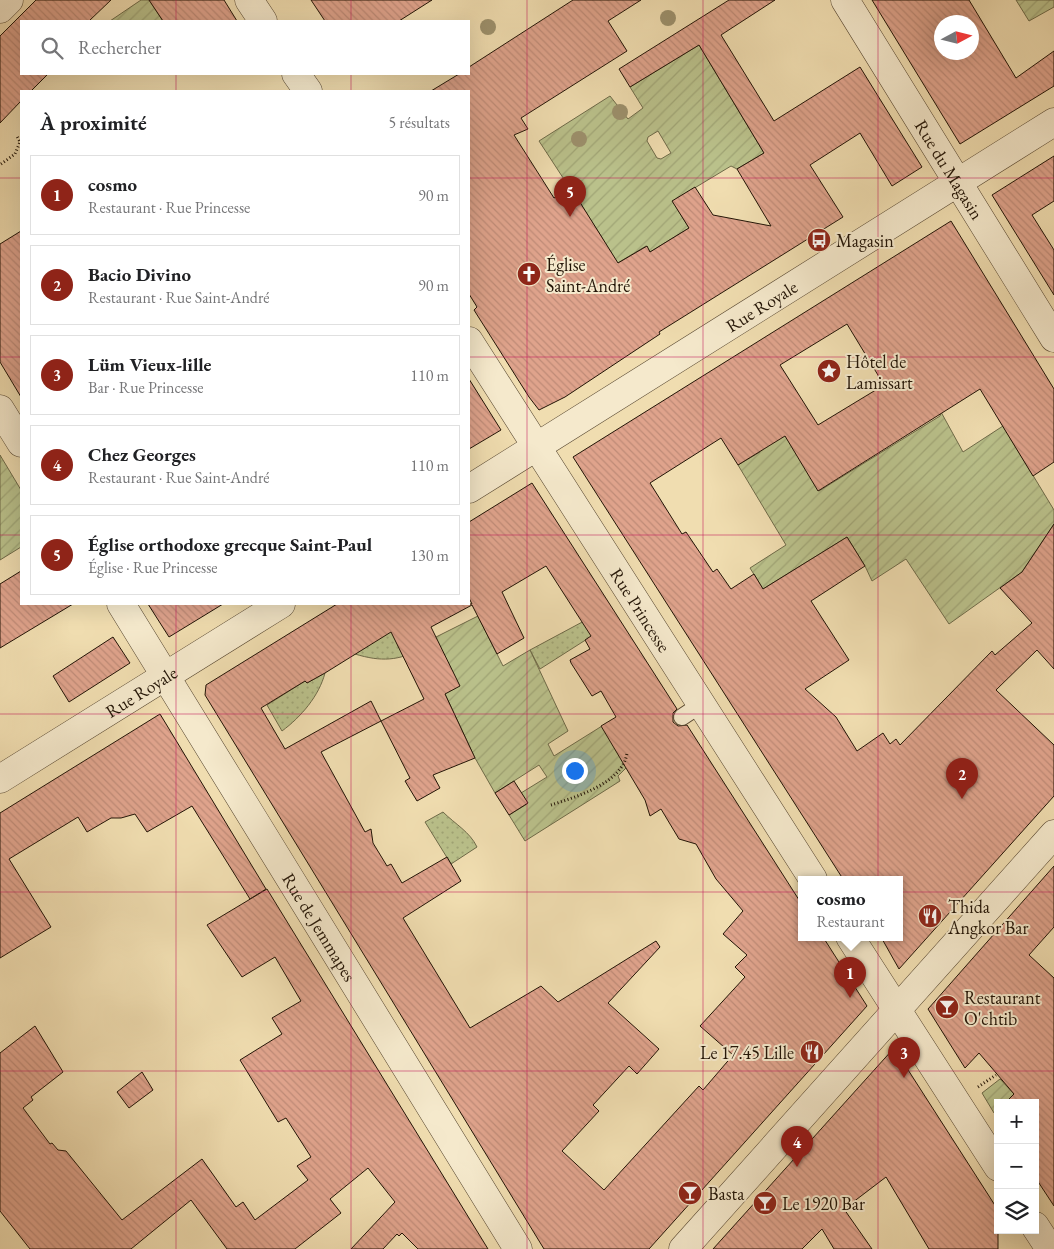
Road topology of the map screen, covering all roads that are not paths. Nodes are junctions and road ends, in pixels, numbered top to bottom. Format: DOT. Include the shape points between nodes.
graph roads {
  1 [pos="9,0"];
  2 [pos="249,0"];
  3 [pos="845,0"];
  4 [pos="0,9"];
  5 [pos="262,20"];
  6 [pos="297,75"];
  7 [pos="307,90"];
  8 [pos="1054,122"];
  9 [pos="957,182"];
  10 [pos="1054,338"];
  11 [pos="470,343"];
  12 [pos="0,409"];
  13 [pos="20,442"];
  14 [pos="537,446"];
  15 [pos="470,488"];
  16 [pos="122,605"];
  17 [pos="279,605"];
  18 [pos="165,675"];
  19 [pos="0,779"];
  20 [pos="1054,834"];
  21 [pos="811,876"];
  22 [pos="853,941"];
  23 [pos="897,1010"];
  24 [pos="994,1161"];
  25 [pos="1039,1232"];
  26 [pos="518,1249"];
  27 [pos="683,1249"];
  28 [pos="1050,1249"];
  1 -- 4 [label="street"];
  2 -- 5 [label="street"];
  3 -- 9 [label="street, Rue du Magasin"];
  6 -- 7 [label="street"];
  8 -- 9 [label="street, Rue Royale"];
  9 -- 10 [label="street, Rue du Magasin"];
  9 -- 14 [label="street, Rue Royale"];
  11 -- 14 [label="street, Rue Princesse"];
  12 -- 13 [label="street"];
  14 -- 15 [label="street, Rue Royale"];
  14 -- 21 [label="street, Rue Princesse" via="691,711"];
  16 -- 18 [label="street, Rue de Jemmapes"];
  17 -- 18 [label="street, Rue Royale"];
  18 -- 19 [label="street, Rue Royale"];
  18 -- 26 [label="street, Rue de Jemmapes"];
  20 -- 23 [label="street"];
  22 -- 23 [label="street"];
  23 -- 24 [label="street"];
  23 -- 27 [label="street"];
  25 -- 28 [label="street"];
}
